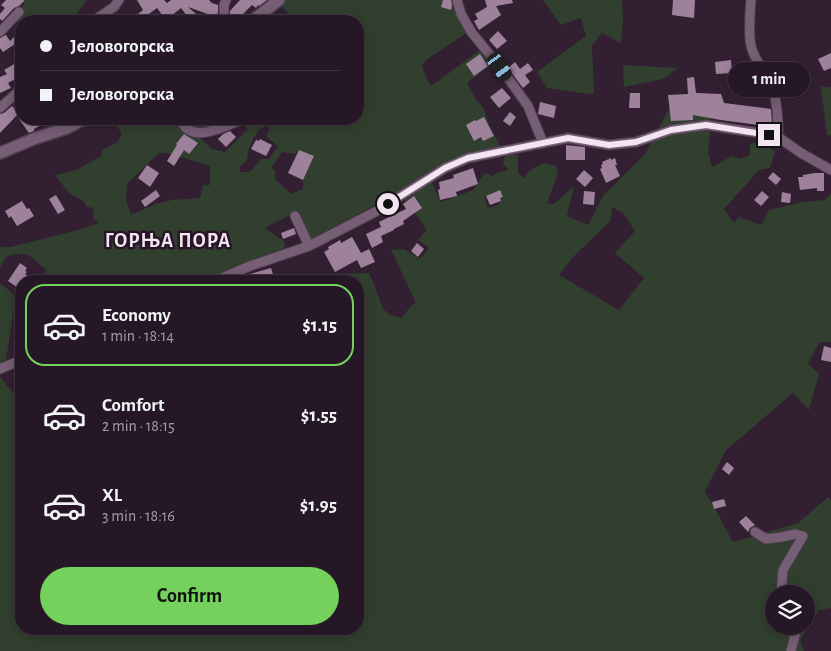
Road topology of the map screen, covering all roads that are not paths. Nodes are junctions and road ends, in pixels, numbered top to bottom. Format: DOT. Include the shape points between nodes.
graph roads {
  1 [pos="119,0"];
  2 [pos="226,0"];
  3 [pos="279,0"];
  4 [pos="457,0"];
  5 [pos="751,0"];
  6 [pos="19,12"];
  7 [pos="16,15"];
  8 [pos="102,15"];
  9 [pos="224,15"];
  10 [pos="260,15"];
  11 [pos="15,16"];
  12 [pos="0,32"];
  13 [pos="15,94"];
  14 [pos="0,108"];
  15 [pos="73,125"];
  16 [pos="184,125"];
  17 [pos="228,125"];
  18 [pos="778,137"];
  19 [pos="543,143"];
  20 [pos="0,153"];
  21 [pos="831,170"];
  22 [pos="295,216"];
  23 [pos="309,246"];
  24 [pos="229,275"];
  25 [pos="15,363"];
  26 [pos="0,369"];
  27 [pos="756,532"];
  28 [pos="782,585"];
  29 [pos="795,635"];
  30 [pos="791,651"];
  1 -- 8 [label="street"];
  2 -- 9 [label="street"];
  3 -- 10 [label="street"];
  4 -- 19 [label="street" via="472,33 528,106"];
  5 -- 18 [label="street" via="750,43 774,93"];
  6 -- 7 [label="street"];
  11 -- 12 [label="street"];
  13 -- 14 [label="street"];
  15 -- 20 [label="street"];
  16 -- 17 [label="street" via="197,133"];
  18 -- 19 [label="street" via="706,125 671,130 636,142 609,145 568,138"];
  18 -- 21 [label="street"];
  19 -- 23 [label="street" via="468,158 445,168 375,212"];
  22 -- 23 [label="street"];
  23 -- 24 [label="street"];
  25 -- 26 [label="street"];
  27 -- 28 [label="street" via="766,539 795,534 803,536 783,570"];
  29 -- 30 [label="street"];
}
